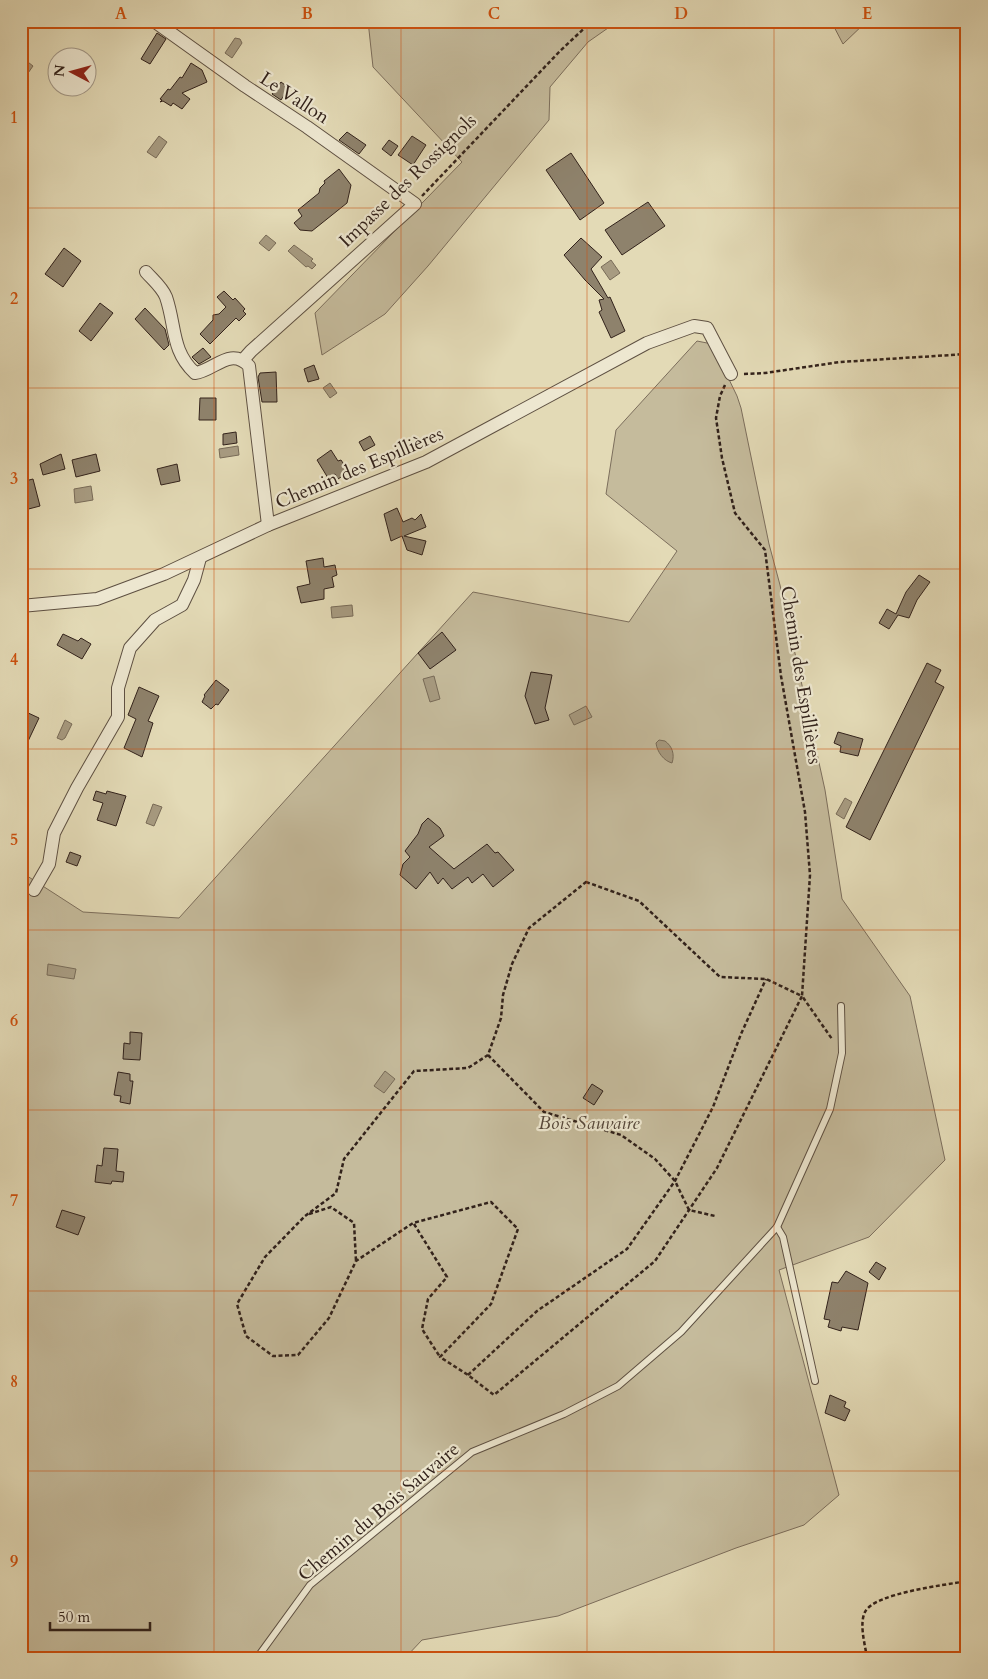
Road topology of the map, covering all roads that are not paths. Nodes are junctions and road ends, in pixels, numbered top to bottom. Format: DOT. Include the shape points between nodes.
graph roads {
  1 [pos="154,21"];
  2 [pos="415,204"];
  3 [pos="146,272"];
  4 [pos="243,360"];
  5 [pos="731,374"];
  6 [pos="268,525"];
  7 [pos="200,558"];
  8 [pos="21,606"];
  9 [pos="34,890"];
  10 [pos="841,1006"];
  11 [pos="777,1227"];
  12 [pos="815,1381"];
  13 [pos="257,1658"];
  1 -- 2 [label="street, Le Vallon"];
  2 -- 4 [label="street, Impasse des Rossignols"];
  3 -- 4 [label="street" via="166,297 180,356 195,373 203,372 219,361"];
  4 -- 6 [label="street" via="249,366"];
  5 -- 6 [label="street, Chemin des Espillières" via="707,328 694,326 647,343 426,462"];
  6 -- 7 [label="street, Chemin des Espillières"];
  7 -- 8 [label="street, Chemin des Espillières" via="97,599"];
  7 -- 9 [label="street" via="182,605 155,620 130,648 118,688 118,717 54,832 49,864"];
  10 -- 11 [label="lane, Chemin du Bois Sauvaire" via="842,1053 830,1109"];
  11 -- 12 [label="lane" via="783,1237"];
  11 -- 13 [label="lane, Chemin du Bois Sauvaire" via="681,1332 618,1386 564,1414 472,1452 310,1585"];
}
